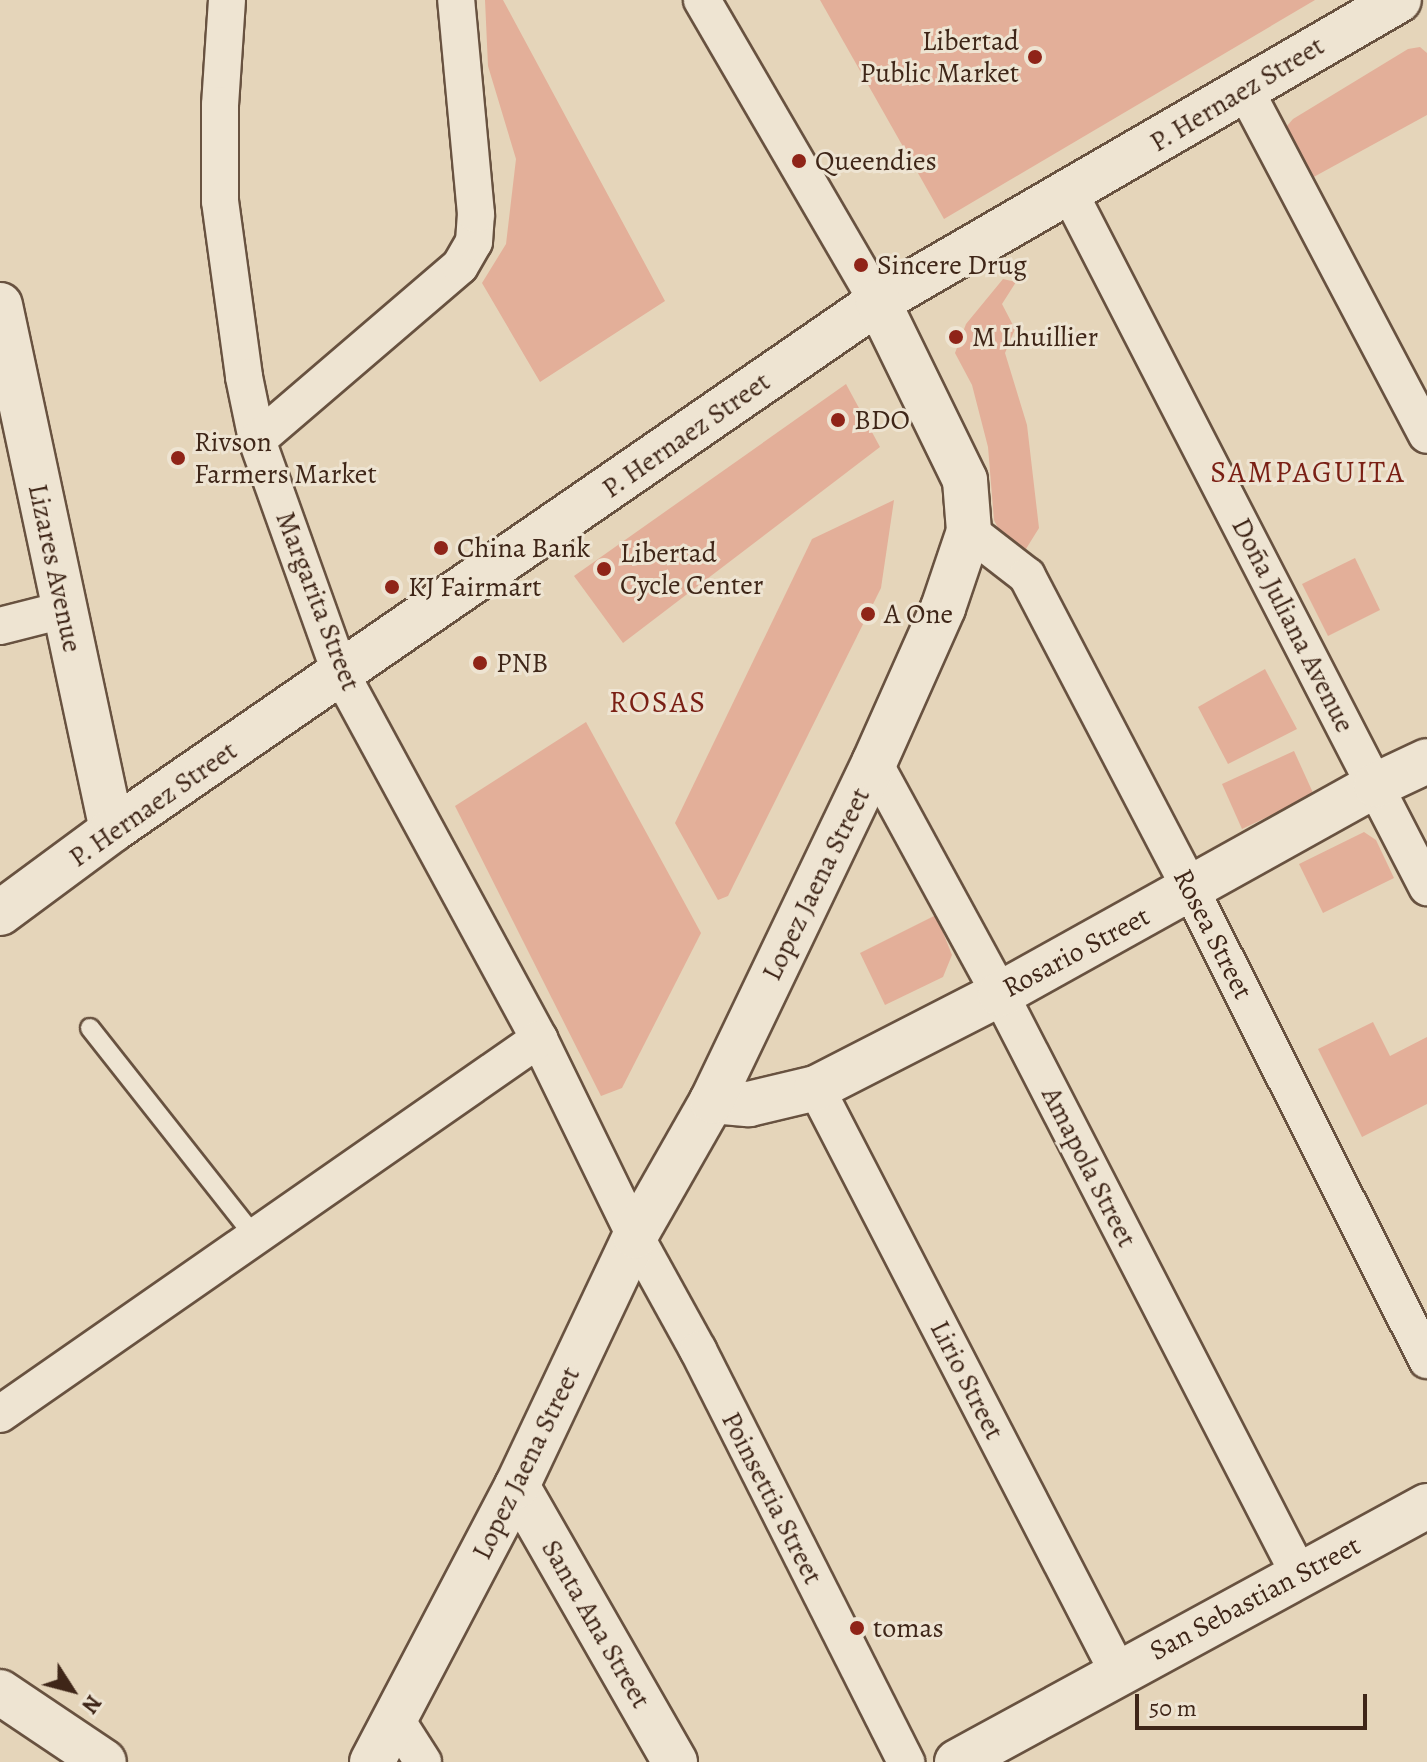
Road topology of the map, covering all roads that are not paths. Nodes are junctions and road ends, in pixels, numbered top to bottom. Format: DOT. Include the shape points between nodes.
graph roads {
  1 [pos="227,0"];
  2 [pos="456,0"];
  3 [pos="702,0"];
  4 [pos="1399,0"];
  5 [pos="1244,88"];
  6 [pos="1070,194"];
  7 [pos="878,302"];
  8 [pos="0,305"];
  9 [pos="1427,435"];
  10 [pos="257,440"];
  11 [pos="969,531"];
  12 [pos="63,610"];
  13 [pos="0,626"];
  14 [pos="341,674"];
  15 [pos="1427,761"];
  16 [pos="874,763"];
  17 [pos="1376,785"];
  18 [pos="112,830"];
  19 [pos="1427,887"];
  20 [pos="1191,890"];
  21 [pos="0,913"];
  22 [pos="1000,994"];
  23 [pos="90,1028"];
  24 [pos="539,1039"];
  25 [pos="816,1088"];
  26 [pos="712,1101"];
  27 [pos="635,1236"];
  28 [pos="255,1237"];
  29 [pos="1427,1360"];
  30 [pos="0,1414"];
  31 [pos="517,1486"];
  32 [pos="1427,1506"];
  33 [pos="1299,1574"];
  34 [pos="1118,1672"];
  35 [pos="0,1692"];
  36 [pos="395,1718"];
  37 [pos="104,1762"];
  38 [pos="372,1762"];
  39 [pos="423,1762"];
  40 [pos="675,1762"];
  41 [pos="906,1762"];
  42 [pos="957,1762"];
  1 -- 10 [label="street, Margarita Street" via="220,201"];
  2 -- 10 [label="street" via="476,214 474,242 460,266"];
  3 -- 7 [label="street, Lopez Jaena Street"];
  4 -- 5 [label="main road, P. Hernaez Street"];
  5 -- 6 [label="main road, P. Hernaez Street"];
  5 -- 9 [label="street"];
  6 -- 7 [label="main road, P. Hernaez Street"];
  6 -- 17 [label="street, Doña Juliana Avenue"];
  7 -- 11 [label="main road, Lopez Jaena Street" via="965,480"];
  7 -- 14 [label="main road, P. Hernaez Street"];
  8 -- 12 [label="main road, Lizares Avenue"];
  10 -- 14 [label="street, Margarita Street"];
  11 -- 16 [label="main road, Lopez Jaena Street" via="943,608"];
  11 -- 20 [label="street, Rosea Street" via="1027,576"];
  12 -- 13 [label="street"];
  12 -- 18 [label="main road, Lizares Avenue"];
  14 -- 18 [label="main road, P. Hernaez Street"];
  14 -- 24 [label="street, Margarita Street"];
  15 -- 17 [label="main road, Rosario Street"];
  16 -- 22 [label="street, Amapola Street"];
  16 -- 26 [label="main road, Lopez Jaena Street"];
  17 -- 19 [label="street, Doña Juliana Avenue"];
  17 -- 20 [label="main road, Rosario Street"];
  18 -- 21 [label="main road, P. Hernaez Street"];
  20 -- 22 [label="main road, Rosario Street"];
  20 -- 29 [label="street, Rosea Street"];
  22 -- 25 [label="main road, Rosario Street"];
  22 -- 33 [label="street, Amapola Street"];
  23 -- 28 [label="lane"];
  24 -- 27 [label="street, Margarita Street"];
  24 -- 28 [label="street"];
  25 -- 26 [label="main road, Rosario Street" via="749,1104"];
  25 -- 34 [label="street, Lirio Street"];
  26 -- 27 [label="main road, Lopez Jaena Street"];
  27 -- 31 [label="main road, Lopez Jaena Street"];
  27 -- 41 [label="street, Poinsettia Street"];
  28 -- 30 [label="street"];
  31 -- 36 [label="main road, Lopez Jaena Street"];
  31 -- 40 [label="main road, Santa Ana Street"];
  32 -- 33 [label="main road, San Sebastian Street"];
  33 -- 34 [label="main road, San Sebastian Street"];
  34 -- 42 [label="main road, San Sebastian Street"];
  35 -- 37 [label="main road"];
  36 -- 38 [label="main road, Lopez Jaena Street"];
  36 -- 39 [label="street"];
}
